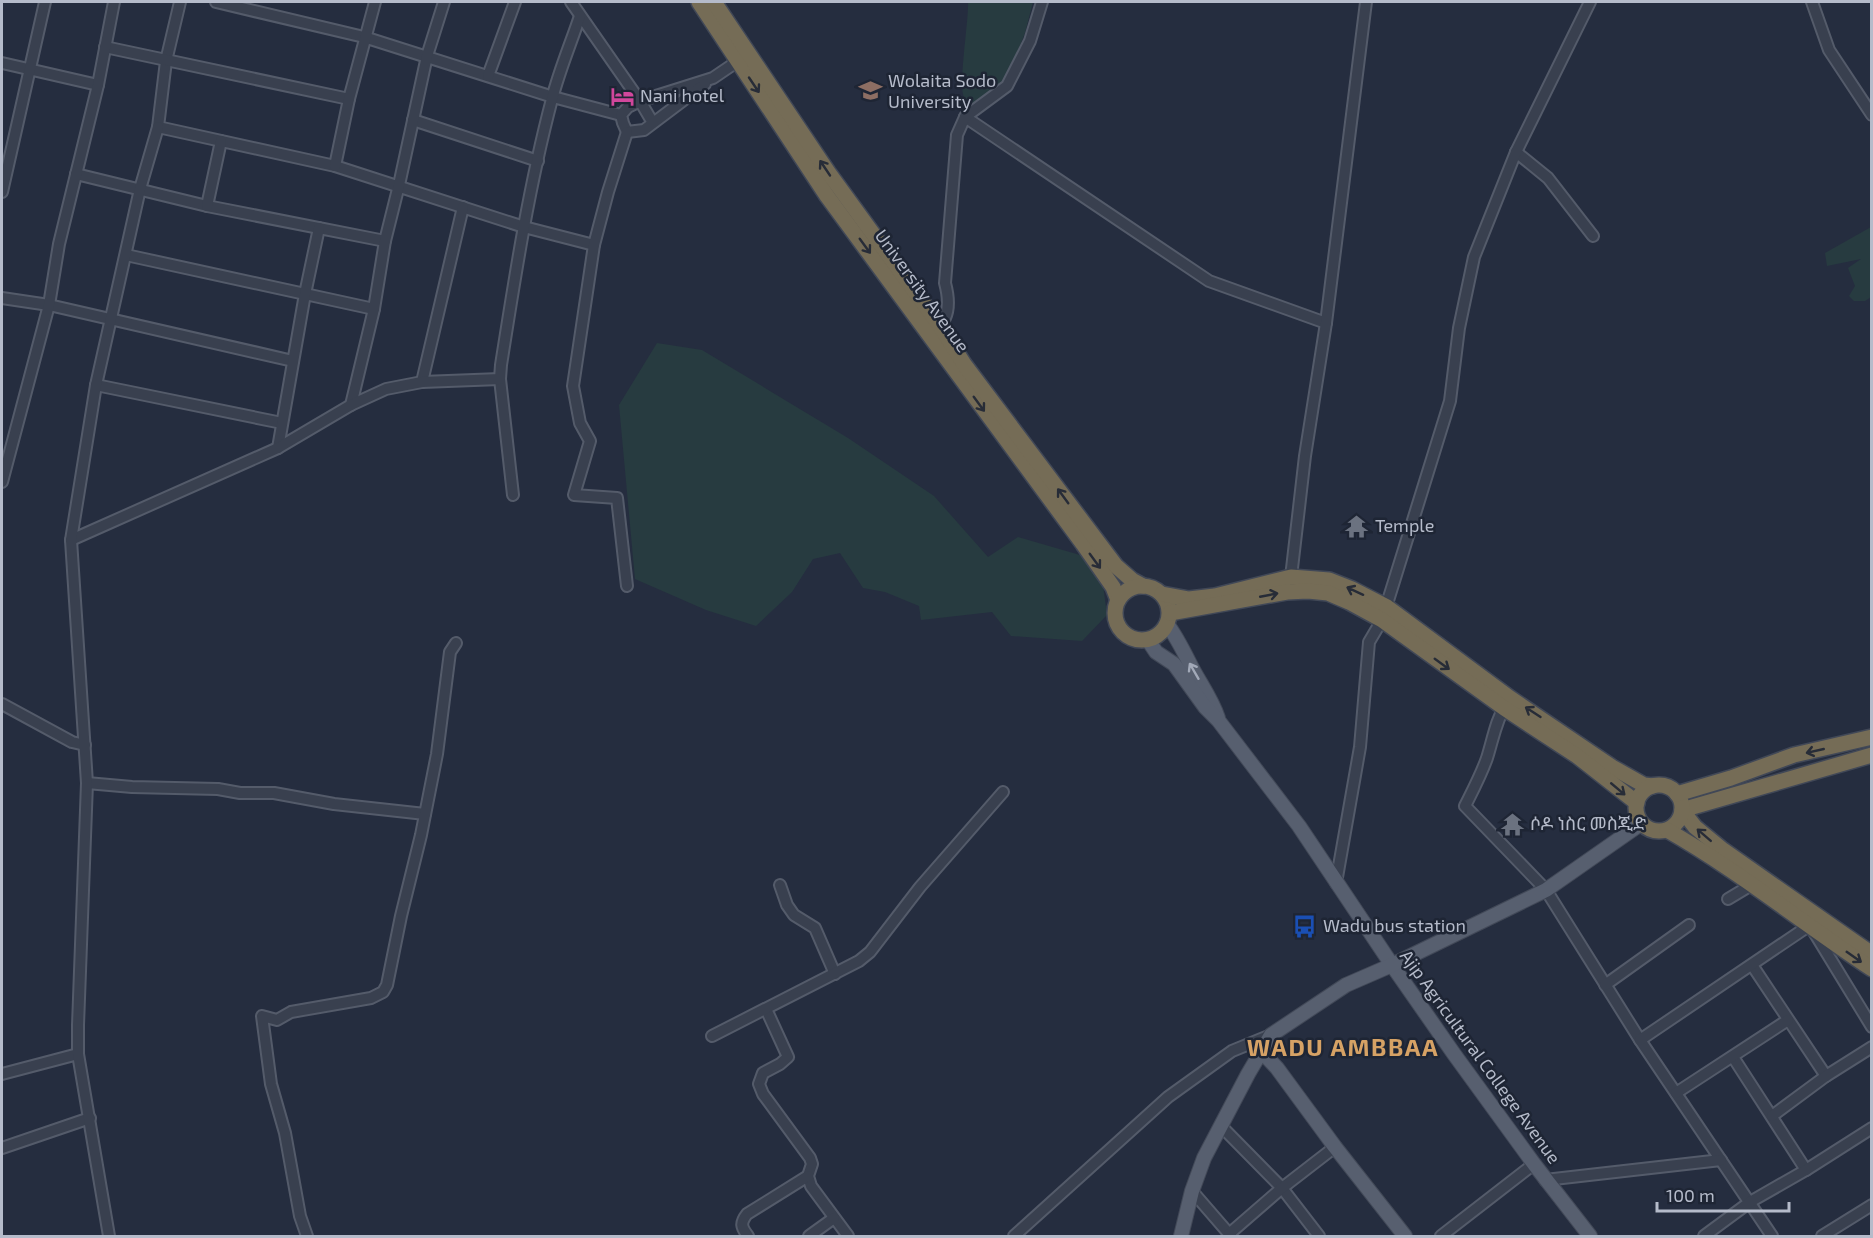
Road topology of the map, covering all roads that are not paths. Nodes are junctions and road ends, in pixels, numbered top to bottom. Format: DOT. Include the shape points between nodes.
graph roads {
  1 [pos="45,2"];
  2 [pos="114,2"];
  3 [pos="180,2"];
  4 [pos="216,2"];
  5 [pos="375,2"];
  6 [pos="444,2"];
  7 [pos="514,2"];
  8 [pos="571,2"];
  9 [pos="699,2"];
  10 [pos="714,2"];
  11 [pos="1042,2"];
  12 [pos="1365,2"];
  13 [pos="1590,2"];
  14 [pos="1812,2"];
  15 [pos="248,5"];
  16 [pos="580,16"];
  17 [pos="364,37"];
  18 [pos="105,47"];
  19 [pos="427,56"];
  20 [pos="166,61"];
  21 [pos="738,61"];
  22 [pos="2,63"];
  23 [pos="29,69"];
  24 [pos="488,76"];
  25 [pos="713,78"];
  26 [pos="98,85"];
  27 [pos="553,97"];
  28 [pos="349,99"];
  29 [pos="640,101"];
  30 [pos="621,115"];
  31 [pos="1872,115"];
  32 [pos="965,117"];
  33 [pos="413,120"];
  34 [pos="653,123"];
  35 [pos="158,127"];
  36 [pos="627,132"];
  37 [pos="222,141"];
  38 [pos="1516,152"];
  39 [pos="538,161"];
  40 [pos="335,166"];
  41 [pos="76,174"];
  42 [pos="399,185"];
  43 [pos="140,189"];
  44 [pos="2,192"];
  45 [pos="207,206"];
  46 [pos="463,207"];
  47 [pos="524,226"];
  48 [pos="319,228"];
  49 [pos="1593,236"];
  50 [pos="385,241"];
  51 [pos="594,245"];
  52 [pos="126,255"];
  53 [pos="305,294"];
  54 [pos="2,298"];
  55 [pos="49,305"];
  56 [pos="374,309"];
  57 [pos="111,319"];
  58 [pos="1326,323"];
  59 [pos="935,330"];
  60 [pos="293,361"];
  61 [pos="500,379"];
  62 [pos="423,382"];
  63 [pos="96,385"];
  64 [pos="351,405"];
  65 [pos="282,423"];
  66 [pos="278,448"];
  67 [pos="2,482"];
  68 [pos="513,495"];
  69 [pos="71,540"];
  70 [pos="1292,577"];
  71 [pos="627,586"];
  72 [pos="1143,586"];
  73 [pos="1162,594"];
  74 [pos="1118,600"];
  75 [pos="1384,614"];
  76 [pos="1169,618"];
  77 [pos="1148,640"];
  78 [pos="456,643"];
  79 [pos="1507,703"];
  80 [pos="2,704"];
  81 [pos="1218,720"];
  82 [pos="1872,737"];
  83 [pos="85,745"];
  84 [pos="1872,755"];
  85 [pos="87,783"];
  86 [pos="1653,786"];
  87 [pos="1003,792"];
  88 [pos="1677,794"];
  89 [pos="1637,803"];
  90 [pos="1682,810"];
  91 [pos="425,814"];
  92 [pos="1642,823"];
  93 [pos="1667,830"];
  94 [pos="1336,883"];
  95 [pos="1753,884"];
  96 [pos="780,885"];
  97 [pos="1546,890"];
  98 [pos="1728,899"];
  99 [pos="1814,922"];
  100 [pos="1689,925"];
  101 [pos="1872,954"];
  102 [pos="1392,965"];
  103 [pos="1752,965"];
  104 [pos="1872,969"];
  105 [pos="835,974"];
  106 [pos="1605,985"];
  107 [pos="766,1009"];
  108 [pos="1788,1020"];
  109 [pos="1872,1027"];
  110 [pos="1271,1035"];
  111 [pos="712,1036"];
  112 [pos="1640,1040"];
  113 [pos="1872,1047"];
  114 [pos="1261,1051"];
  115 [pos="78,1054"];
  116 [pos="1733,1057"];
  117 [pos="2,1074"];
  118 [pos="1826,1076"];
  119 [pos="1676,1092"];
  120 [pos="1772,1116"];
  121 [pos="90,1118"];
  122 [pos="1221,1126"];
  123 [pos="1872,1128"];
  124 [pos="1335,1147"];
  125 [pos="2,1148"];
  126 [pos="1721,1160"];
  127 [pos="1534,1164"];
  128 [pos="1806,1170"];
  129 [pos="808,1176"];
  130 [pos="1545,1179"];
  131 [pos="1282,1188"];
  132 [pos="1192,1191"];
  133 [pos="1750,1202"];
  134 [pos="1872,1204"];
  135 [pos="834,1218"];
  136 [pos="106,1235"];
  137 [pos="1230,1235"];
  138 [pos="307,1236"];
  139 [pos="748,1236"];
  140 [pos="809,1236"];
  141 [pos="848,1236"];
  142 [pos="1014,1236"];
  143 [pos="1181,1236"];
  144 [pos="1319,1236"];
  145 [pos="1405,1236"];
  146 [pos="1441,1236"];
  147 [pos="1590,1236"];
  148 [pos="1704,1236"];
  149 [pos="1772,1236"];
  150 [pos="1822,1236"];
  1 -- 23 [label="street"];
  2 -- 18 [label="street"];
  3 -- 20 [label="street"];
  4 -- 15 [label="street"];
  5 -- 17 [label="street"];
  6 -- 19 [label="street"];
  7 -- 24 [label="street"];
  8 -- 16 [label="street"];
  9 -- 21 [label="highway, University Avenue"];
  59 -- 10 [label="highway, University Avenue, one-way"];
  11 -- 32 [label="street" via="1030,41 1007,86"];
  12 -- 58 [label="street"];
  13 -- 38 [label="street"];
  14 -- 31 [label="street" via="1829,50"];
  15 -- 17 [label="street"];
  16 -- 27 [label="street"];
  16 -- 29 [label="street"];
  17 -- 19 [label="street"];
  17 -- 28 [label="street"];
  18 -- 20 [label="street"];
  18 -- 26 [label="street"];
  19 -- 24 [label="street"];
  19 -- 33 [label="street"];
  20 -- 28 [label="street"];
  20 -- 35 [label="street"];
  21 -- 25 [label="street"];
  21 -- 59 [label="highway, University Avenue, one-way" via="827,196"];
  22 -- 23 [label="street"];
  23 -- 26 [label="street"];
  23 -- 44 [label="street"];
  24 -- 27 [label="street"];
  25 -- 29 [label="street"];
  25 -- 34 [label="street"];
  26 -- 41 [label="street"];
  27 -- 30 [label="street"];
  27 -- 39 [label="street"];
  28 -- 40 [label="street"];
  29 -- 30 [label="street"];
  29 -- 34 [label="street"];
  30 -- 36 [label="street"];
  32 -- 58 [label="street" via="1209,281"];
  32 -- 59 [label="street" via="957,135 952,194 945,283 950,300"];
  33 -- 39 [label="street"];
  33 -- 42 [label="street"];
  34 -- 36 [label="street" via="644,130"];
  35 -- 37 [label="street"];
  35 -- 43 [label="street"];
  36 -- 51 [label="street"];
  37 -- 40 [label="street"];
  37 -- 45 [label="street"];
  38 -- 49 [label="street" via="1548,178"];
  38 -- 75 [label="street" via="1474,257 1459,328 1450,401"];
  39 -- 47 [label="street"];
  40 -- 42 [label="street"];
  41 -- 43 [label="street"];
  41 -- 55 [label="street"];
  42 -- 46 [label="street"];
  42 -- 50 [label="street"];
  43 -- 45 [label="street"];
  43 -- 52 [label="street"];
  45 -- 48 [label="street"];
  46 -- 47 [label="street"];
  46 -- 62 [label="street"];
  47 -- 51 [label="street"];
  47 -- 61 [label="street"];
  48 -- 50 [label="street"];
  48 -- 53 [label="street"];
  50 -- 56 [label="street"];
  51 -- 71 [label="street" via="573,386 580,423 590,441 574,495 617,498"];
  52 -- 53 [label="street"];
  52 -- 57 [label="street"];
  53 -- 56 [label="street"];
  53 -- 60 [label="street"];
  54 -- 55 [label="street"];
  55 -- 57 [label="street"];
  55 -- 67 [label="street"];
  56 -- 64 [label="street"];
  57 -- 60 [label="street"];
  57 -- 63 [label="street"];
  58 -- 70 [label="street" via="1305,456"];
  72 -- 59 [label="highway, University Avenue, one-way" via="1116,566"];
  59 -- 74 [label="highway, University Avenue, one-way" via="1101,568"];
  60 -- 65 [label="street"];
  61 -- 62 [label="street"];
  61 -- 68 [label="street"];
  62 -- 64 [label="street" via="386,389"];
  63 -- 65 [label="street"];
  63 -- 69 [label="street"];
  64 -- 66 [label="street"];
  65 -- 66 [label="street"];
  66 -- 69 [label="street"];
  69 -- 83 [label="street"];
  70 -- 73 [label="highway" via="1215,596 1189,599"];
  75 -- 70 [label="highway, one-way" via="1352,589 1329,580"];
  72 -- 73 [label="highway"];
  72 -- 74 [label="highway" via="1124,592"];
  73 -- 76 [label="highway" via="1168,603"];
  74 -- 77 [label="highway" via="1115,610 1121,630 1138,640"];
  76 -- 75 [label="highway, one-way" via="1287,592 1308,591 1328,593"];
  75 -- 79 [label="highway"];
  75 -- 94 [label="street" via="1370,642 1360,747"];
  76 -- 77 [label="highway" via="1163,631"];
  81 -- 76 [label="main road, one-way"];
  77 -- 81 [label="main road" via="1174,664"];
  78 -- 91 [label="street" via="450,652"];
  86 -- 79 [label="highway, one-way" via="1612,767"];
  79 -- 89 [label="highway, one-way"];
  79 -- 97 [label="street" via="1465,806"];
  80 -- 83 [label="street" via="72,742"];
  81 -- 94 [label="main road, Ajip Agricultural College Avenue" via="1299,826"];
  82 -- 88 [label="highway, one-way" via="1794,755"];
  83 -- 85 [label="street"];
  84 -- 90 [label="highway"];
  85 -- 91 [label="street" via="274,793"];
  85 -- 115 [label="street"];
  86 -- 88 [label="highway" via="1666,787"];
  86 -- 89 [label="highway"];
  87 -- 105 [label="street" via="920,887 870,952"];
  88 -- 90 [label="highway"];
  89 -- 92 [label="highway"];
  90 -- 93 [label="highway" via="1677,822"];
  99 -- 90 [label="highway, one-way" via="1708,839"];
  91 -- 138 [label="street" via="390,980 383,992 371,998 291,1012 278,1020 262,1016 271,1084"];
  92 -- 93 [label="highway" via="1654,830"];
  92 -- 97 [label="main road"];
  93 -- 95 [label="highway"];
  94 -- 102 [label="main road, Ajip Agricultural College Avenue"];
  95 -- 98 [label="street"];
  95 -- 99 [label="highway"];
  96 -- 105 [label="street" via="794,915 814,928"];
  97 -- 102 [label="main road"];
  97 -- 106 [label="street"];
  99 -- 101 [label="highway"];
  99 -- 103 [label="street"];
  99 -- 104 [label="highway, one-way"];
  99 -- 109 [label="street"];
  100 -- 106 [label="street"];
  102 -- 110 [label="main road" via="1346,985"];
  102 -- 127 [label="main road, Ajip Agricultural College Avenue"];
  103 -- 108 [label="street"];
  103 -- 112 [label="street"];
  105 -- 107 [label="street"];
  106 -- 112 [label="street"];
  107 -- 111 [label="street"];
  107 -- 129 [label="street" via="788,1057 763,1073 759,1084 810,1158"];
  108 -- 116 [label="street"];
  108 -- 118 [label="street"];
  110 -- 114 [label="main road"];
  110 -- 142 [label="street" via="1232,1051 1168,1097"];
  112 -- 119 [label="street"];
  113 -- 118 [label="street"];
  114 -- 122 [label="main road"];
  114 -- 124 [label="main road"];
  115 -- 117 [label="street"];
  115 -- 121 [label="street"];
  116 -- 119 [label="street"];
  116 -- 120 [label="street"];
  118 -- 120 [label="street"];
  119 -- 126 [label="street"];
  120 -- 128 [label="street"];
  121 -- 125 [label="street"];
  121 -- 136 [label="street"];
  122 -- 131 [label="street"];
  122 -- 132 [label="main road"];
  123 -- 128 [label="street"];
  124 -- 131 [label="street"];
  124 -- 145 [label="main road"];
  126 -- 130 [label="street"];
  126 -- 133 [label="street"];
  127 -- 130 [label="main road, Ajip Agricultural College Avenue"];
  127 -- 146 [label="street"];
  128 -- 133 [label="street"];
  129 -- 135 [label="street"];
  129 -- 139 [label="street" via="747,1214 741,1226"];
  130 -- 147 [label="main road, Ajip Agricultural College Avenue"];
  131 -- 137 [label="street"];
  131 -- 144 [label="street"];
  132 -- 137 [label="street"];
  132 -- 143 [label="main road"];
  133 -- 148 [label="street"];
  133 -- 149 [label="street"];
  134 -- 150 [label="street"];
  135 -- 140 [label="street"];
  135 -- 141 [label="street"];
}
